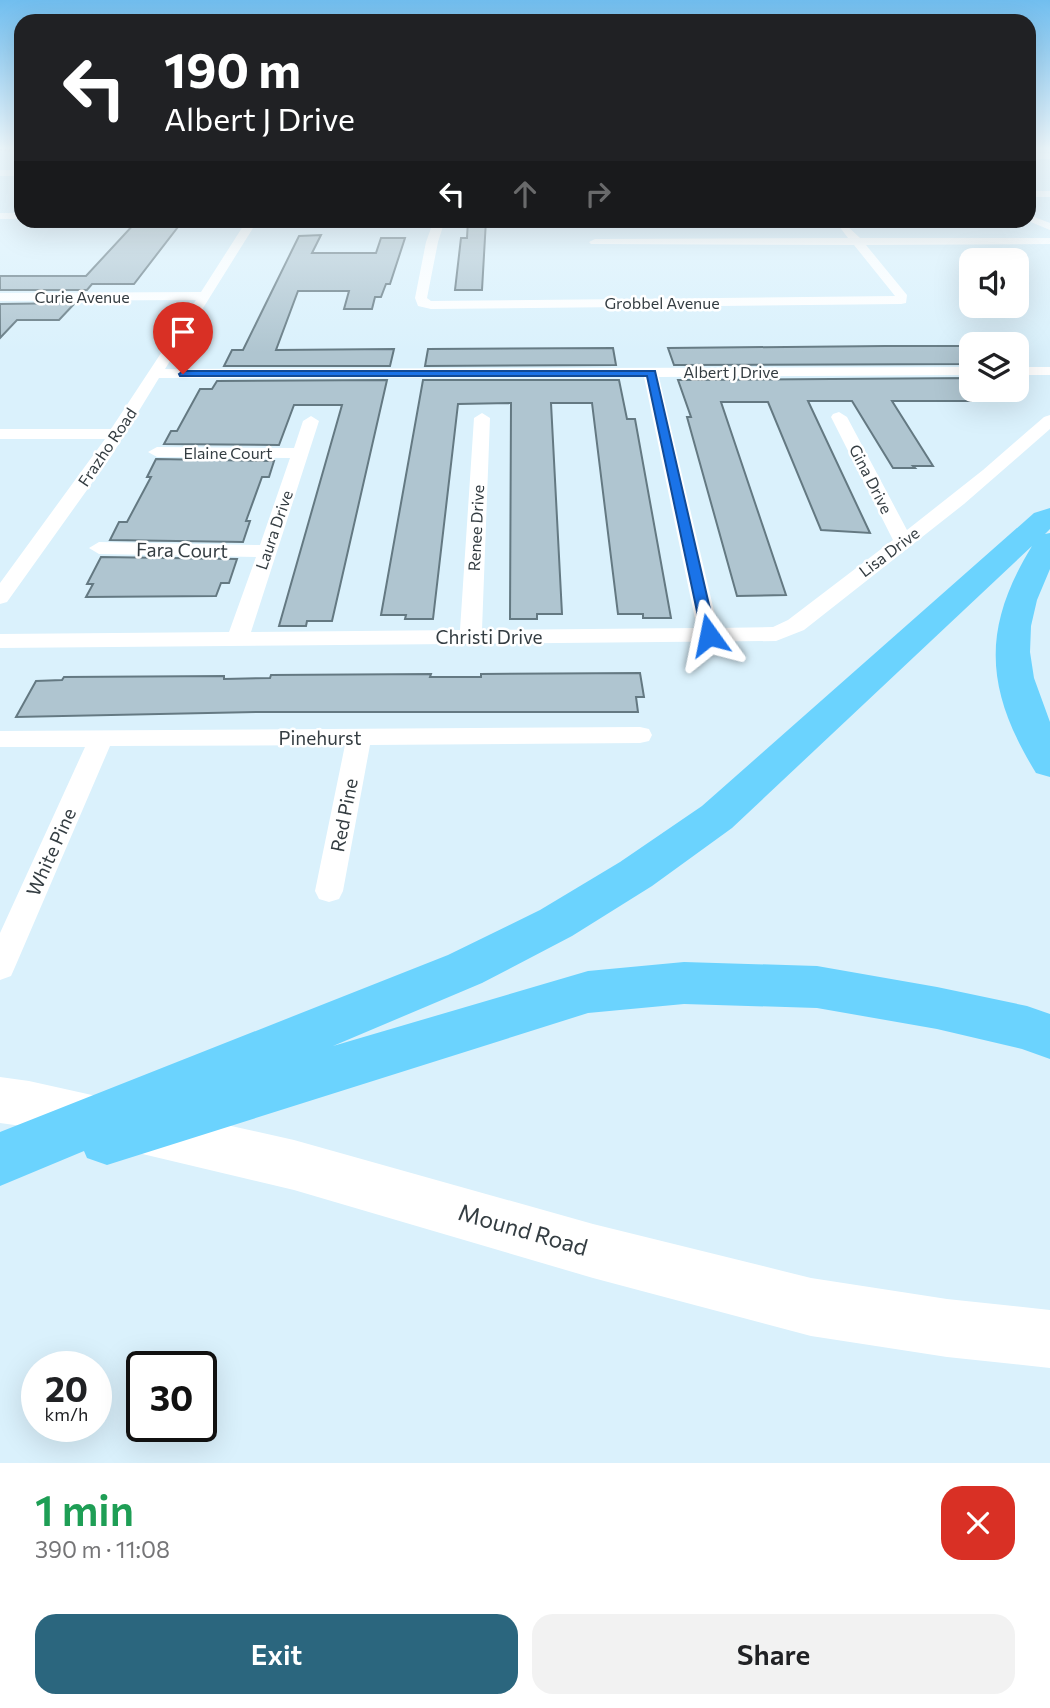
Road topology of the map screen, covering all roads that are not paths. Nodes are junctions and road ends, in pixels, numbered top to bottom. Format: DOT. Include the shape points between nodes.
graph roads {
  1 [pos="248,228"];
  2 [pos="437,228"];
  3 [pos="846,228"];
  4 [pos="857,241"];
  5 [pos="1050,241"];
  6 [pos="596,242"];
  7 [pos="206,296"];
  8 [pos="0,297"];
  9 [pos="959,371"];
  10 [pos="1044,371"];
  11 [pos="651,373"];
  12 [pos="155,374"];
  13 [pos="1050,383"];
  14 [pos="839,417"];
  15 [pos="482,418"];
  16 [pos="1050,420"];
  17 [pos="311,421"];
  18 [pos="0,434"];
  19 [pos="117,434"];
  20 [pos="157,452"];
  21 [pos="300,453"];
  22 [pos="1050,517"];
  23 [pos="902,540"];
  24 [pos="1050,542"];
  25 [pos="99,548"];
  26 [pos="266,551"];
  27 [pos="8,576"];
  28 [pos="0,598"];
  29 [pos="709,635"];
  30 [pos="471,637"];
  31 [pos="238,639"];
  32 [pos="0,641"];
  33 [pos="640,735"];
  34 [pos="101,738"];
  35 [pos="359,738"];
  36 [pos="0,739"];
  37 [pos="1050,763"];
  38 [pos="330,891"];
  39 [pos="0,967"];
  40 [pos="1050,1037"];
  41 [pos="15,1102"];
  42 [pos="0,1159"];
  43 [pos="0,1172"];
  44 [pos="1050,1339"];
  1 -- 7 [label="street, Frazho Road"];
  2 -- 4 [label="street, Grobbel Avenue" via="423,303 901,300"];
  3 -- 4 [label="street"];
  4 -- 5 [label="street"];
  4 -- 6 [label="street"];
  7 -- 8 [label="street, Curie Avenue"];
  7 -- 12 [label="street, Frazho Road"];
  9 -- 11 [label="street, Albert J Drive"];
  10 -- 13 [label="street"];
  11 -- 12 [label="street, Albert J Drive"];
  11 -- 29 [label="street"];
  12 -- 19 [label="street, Frazho Road"];
  14 -- 23 [label="street, Gina Drive"];
  15 -- 30 [label="street, Renee Drive"];
  16 -- 23 [label="street, Lisa Drive" via="1014,454"];
  17 -- 21 [label="street, Laura Drive"];
  18 -- 19 [label="street"];
  19 -- 27 [label="street, Frazho Road"];
  20 -- 21 [label="street, Elaine Court"];
  21 -- 26 [label="street, Laura Drive"];
  22 -- 42 [label="highway" via="717,817 556,923 465,969"];
  23 -- 29 [label="street, Lisa Drive" via="796,625 776,634"];
  24 -- 37 [label="highway" via="1019,598 1012,649 1013,678"];
  25 -- 26 [label="street, Fara Court"];
  26 -- 31 [label="street, Laura Drive"];
  27 -- 28 [label="street, Frazho Road"];
  29 -- 30 [label="street, Christi Drive"];
  30 -- 31 [label="street, Christi Drive"];
  31 -- 32 [label="street, Christi Drive"];
  33 -- 35 [label="street, Pinehurst"];
  34 -- 35 [label="street, Pinehurst"];
  34 -- 36 [label="street, Pinehurst"];
  34 -- 39 [label="street, White Pine"];
  35 -- 38 [label="street, Red Pine"];
  40 -- 43 [label="highway" via="937,1008 817,987 684,983 588,992"];
  41 -- 44 [label="street, Mound Road" via="294,1165 593,1251 811,1307"];
}
